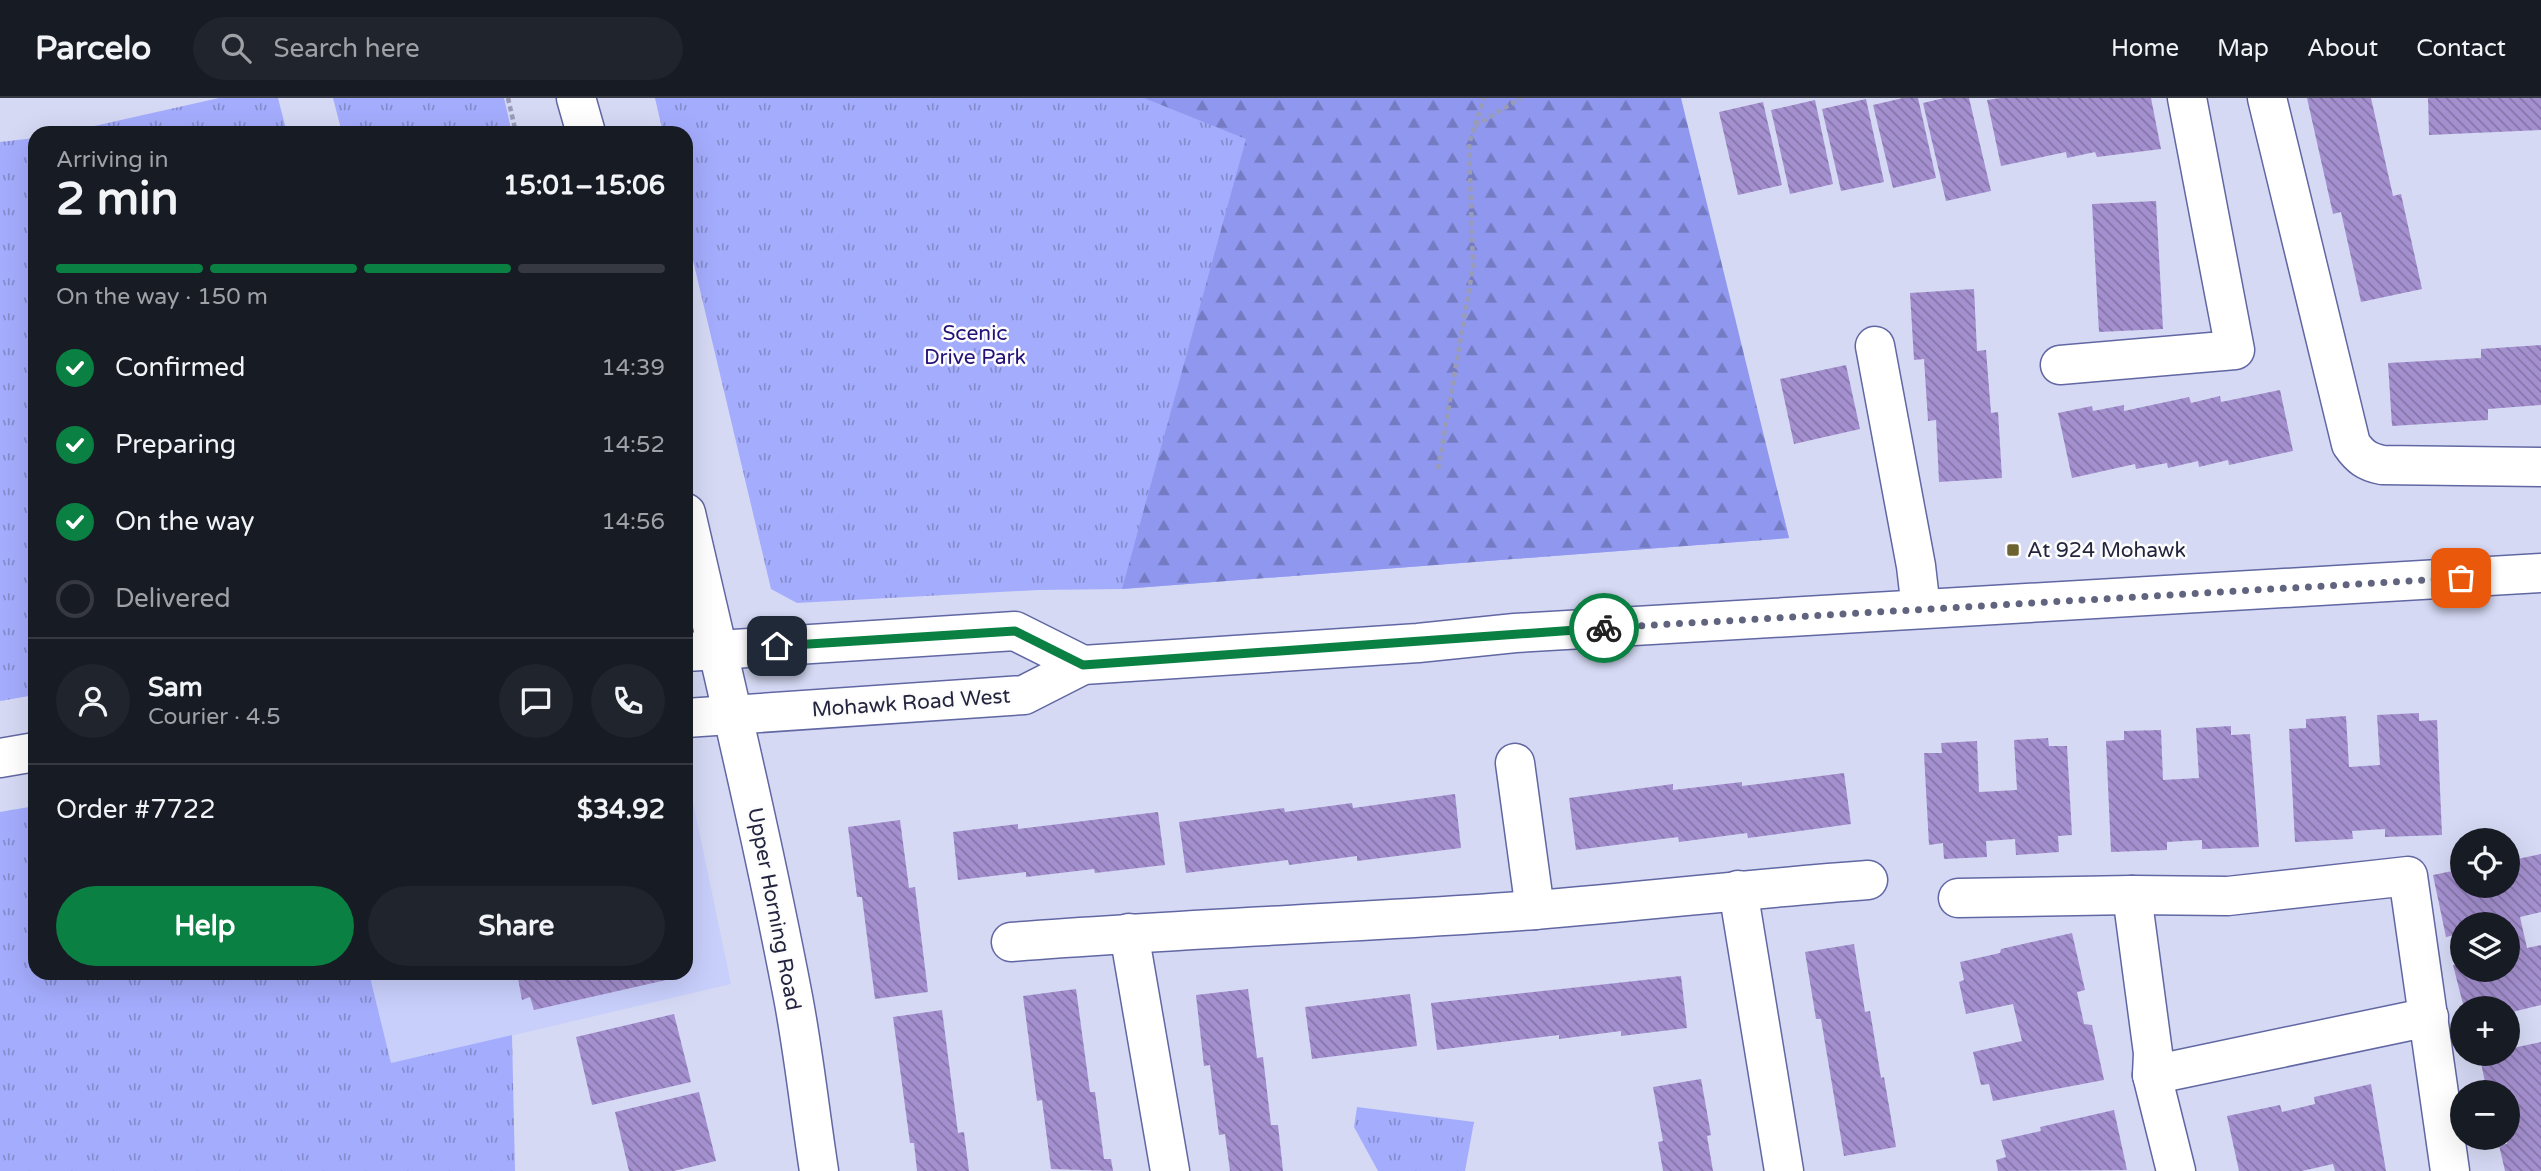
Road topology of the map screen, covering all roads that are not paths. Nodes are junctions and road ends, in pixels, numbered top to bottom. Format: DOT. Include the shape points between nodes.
graph roads {
  1 [pos="576,98"];
  2 [pos="2187,98"];
  3 [pos="2267,98"];
  4 [pos="584,126"];
  5 [pos="1875,346"];
  6 [pos="2060,365"];
  7 [pos="2541,467"];
  8 [pos="693,573"];
  9 [pos="2541,573"];
  10 [pos="1921,609"];
  11 [pos="702,651"];
  12 [pos="1083,665"];
  13 [pos="733,715"];
  14 [pos="693,718"];
  15 [pos="28,753"];
  16 [pos="0,758"];
  17 [pos="1514,763"];
  18 [pos="1868,880"];
  19 [pos="1738,890"];
  20 [pos="2132,895"];
  21 [pos="1958,898"];
  22 [pos="1535,910"];
  23 [pos="1129,933"];
  24 [pos="1011,942"];
  25 [pos="2430,1017"];
  26 [pos="2152,1075"];
  27 [pos="819,1171"];
  28 [pos="1170,1171"];
  29 [pos="1784,1171"];
  30 [pos="2176,1171"];
  31 [pos="2450,1171"];
  1 -- 4 [label="main road"];
  2 -- 6 [label="main road" via="2235,350"];
  3 -- 7 [label="main road" via="2351,444 2371,463 2382,465"];
  5 -- 10 [label="main road"];
  8 -- 11 [label="main road, Upper Horning Road"];
  9 -- 10 [label="main road, Mohawk Road West"];
  10 -- 12 [label="main road, Mohawk Road West"];
  11 -- 12 [label="main road" via="1015,631"];
  11 -- 13 [label="main road, Upper Horning Road"];
  12 -- 13 [label="main road, Mohawk Road West" via="1024,695"];
  13 -- 14 [label="main road, Mohawk Road West"];
  13 -- 27 [label="main road, Upper Horning Road" via="793,1000"];
  15 -- 16 [label="main road"];
  17 -- 22 [label="main road"];
  18 -- 19 [label="main road"];
  19 -- 22 [label="main road"];
  19 -- 29 [label="main road"];
  20 -- 21 [label="main road"];
  20 -- 25 [label="main road" via="2228,896 2409,876"];
  20 -- 26 [label="main road"];
  22 -- 23 [label="main road"];
  23 -- 24 [label="main road"];
  23 -- 28 [label="main road"];
  25 -- 26 [label="main road"];
  25 -- 31 [label="main road"];
  26 -- 30 [label="main road"];
}
